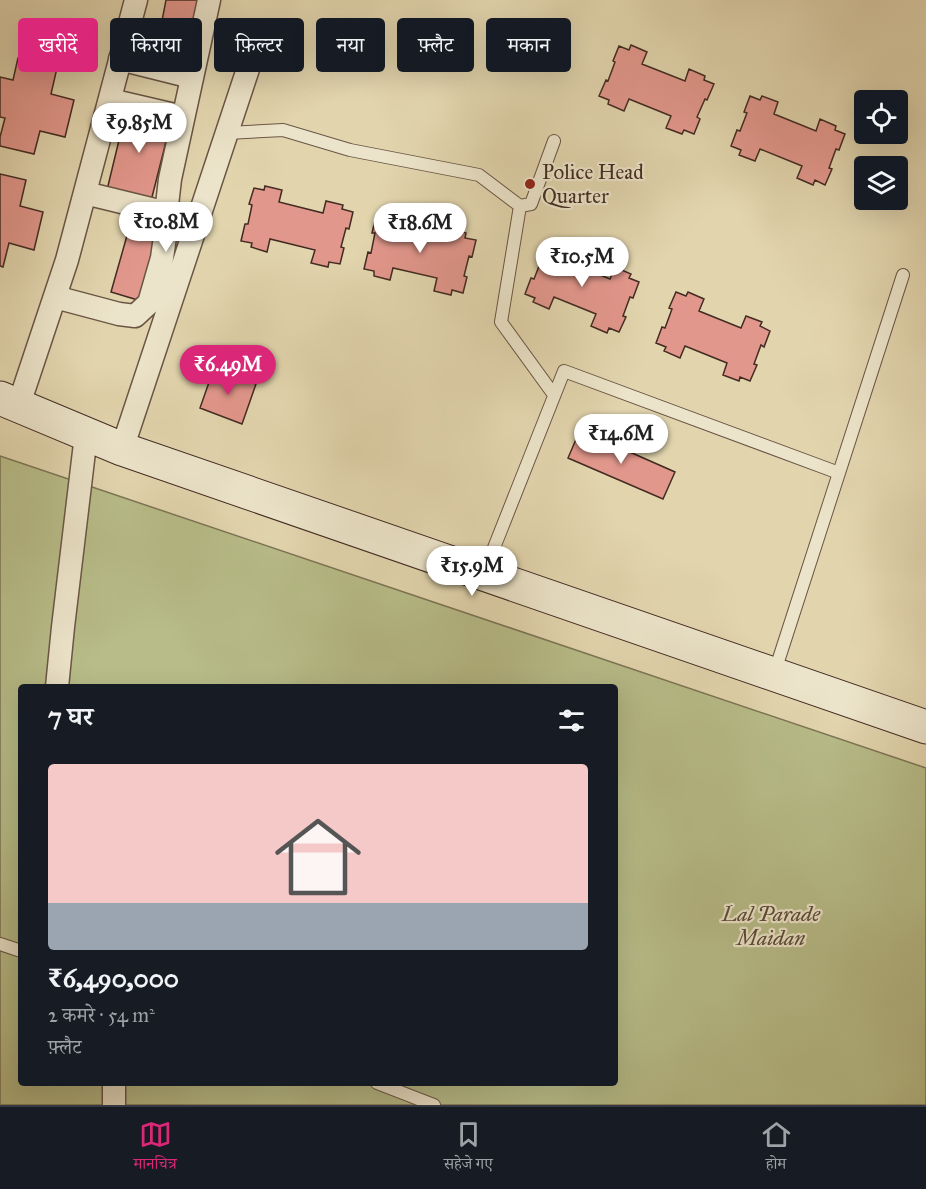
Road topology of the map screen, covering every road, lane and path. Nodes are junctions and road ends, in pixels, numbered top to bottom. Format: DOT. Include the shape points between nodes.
graph roads {
  1 [pos="136,0"];
  2 [pos="209,0"];
  3 [pos="131,18"];
  4 [pos="117,72"];
  5 [pos="172,72"];
  6 [pos="247,72"];
  7 [pos="192,77"];
  8 [pos="110,100"];
  9 [pos="183,117"];
  10 [pos="227,133"];
  11 [pos="554,141"];
  12 [pos="85,193"];
  13 [pos="520,206"];
  14 [pos="167,213"];
  15 [pos="903,274"];
  16 [pos="55,297"];
  17 [pos="554,395"];
  18 [pos="15,397"];
  19 [pos="0,425"];
  20 [pos="86,435"];
  21 [pos="122,449"];
  22 [pos="839,473"];
  23 [pos="483,574"];
  24 [pos="774,675"];
  25 [pos="57,684"];
  26 [pos="926,727"];
  27 [pos="0,944"];
  28 [pos="18,950"];
  29 [pos="114,1086"];
  30 [pos="385,1086"];
  31 [pos="114,1105"];
  32 [pos="434,1105"];
  1 -- 3 [label="street"];
  2 -- 7 [label="street"];
  4 -- 8 [label="street"];
  5 -- 7 [label="street"];
  6 -- 10 [label="street"];
  7 -- 9 [label="street"];
  8 -- 9 [label="street"];
  8 -- 12 [label="street"];
  9 -- 14 [label="street"];
  10 -- 13 [label="lane" via="283,130 350,150 479,176"];
  10 -- 21 [label="street"];
  11 -- 13 [label="lane" via="531,204"];
  12 -- 14 [label="street"];
  12 -- 16 [label="street"];
  13 -- 17 [label="lane" via="501,322"];
  14 -- 16 [label="street" via="162,258 149,303 135,316"];
  15 -- 22 [label="lane"];
  16 -- 18 [label="street"];
  17 -- 22 [label="lane" via="564,371"];
  17 -- 23 [label="lane"];
  18 -- 19 [label="main road" via="11,424"];
  18 -- 20 [label="main road"];
  20 -- 21 [label="main road"];
  20 -- 25 [label="street"];
  21 -- 23 [label="main road"];
  22 -- 24 [label="lane"];
  23 -- 24 [label="main road"];
  24 -- 26 [label="main road"];
  27 -- 28 [label="lane"];
  29 -- 31 [label="street"];
  30 -- 32 [label="lane"];
}
